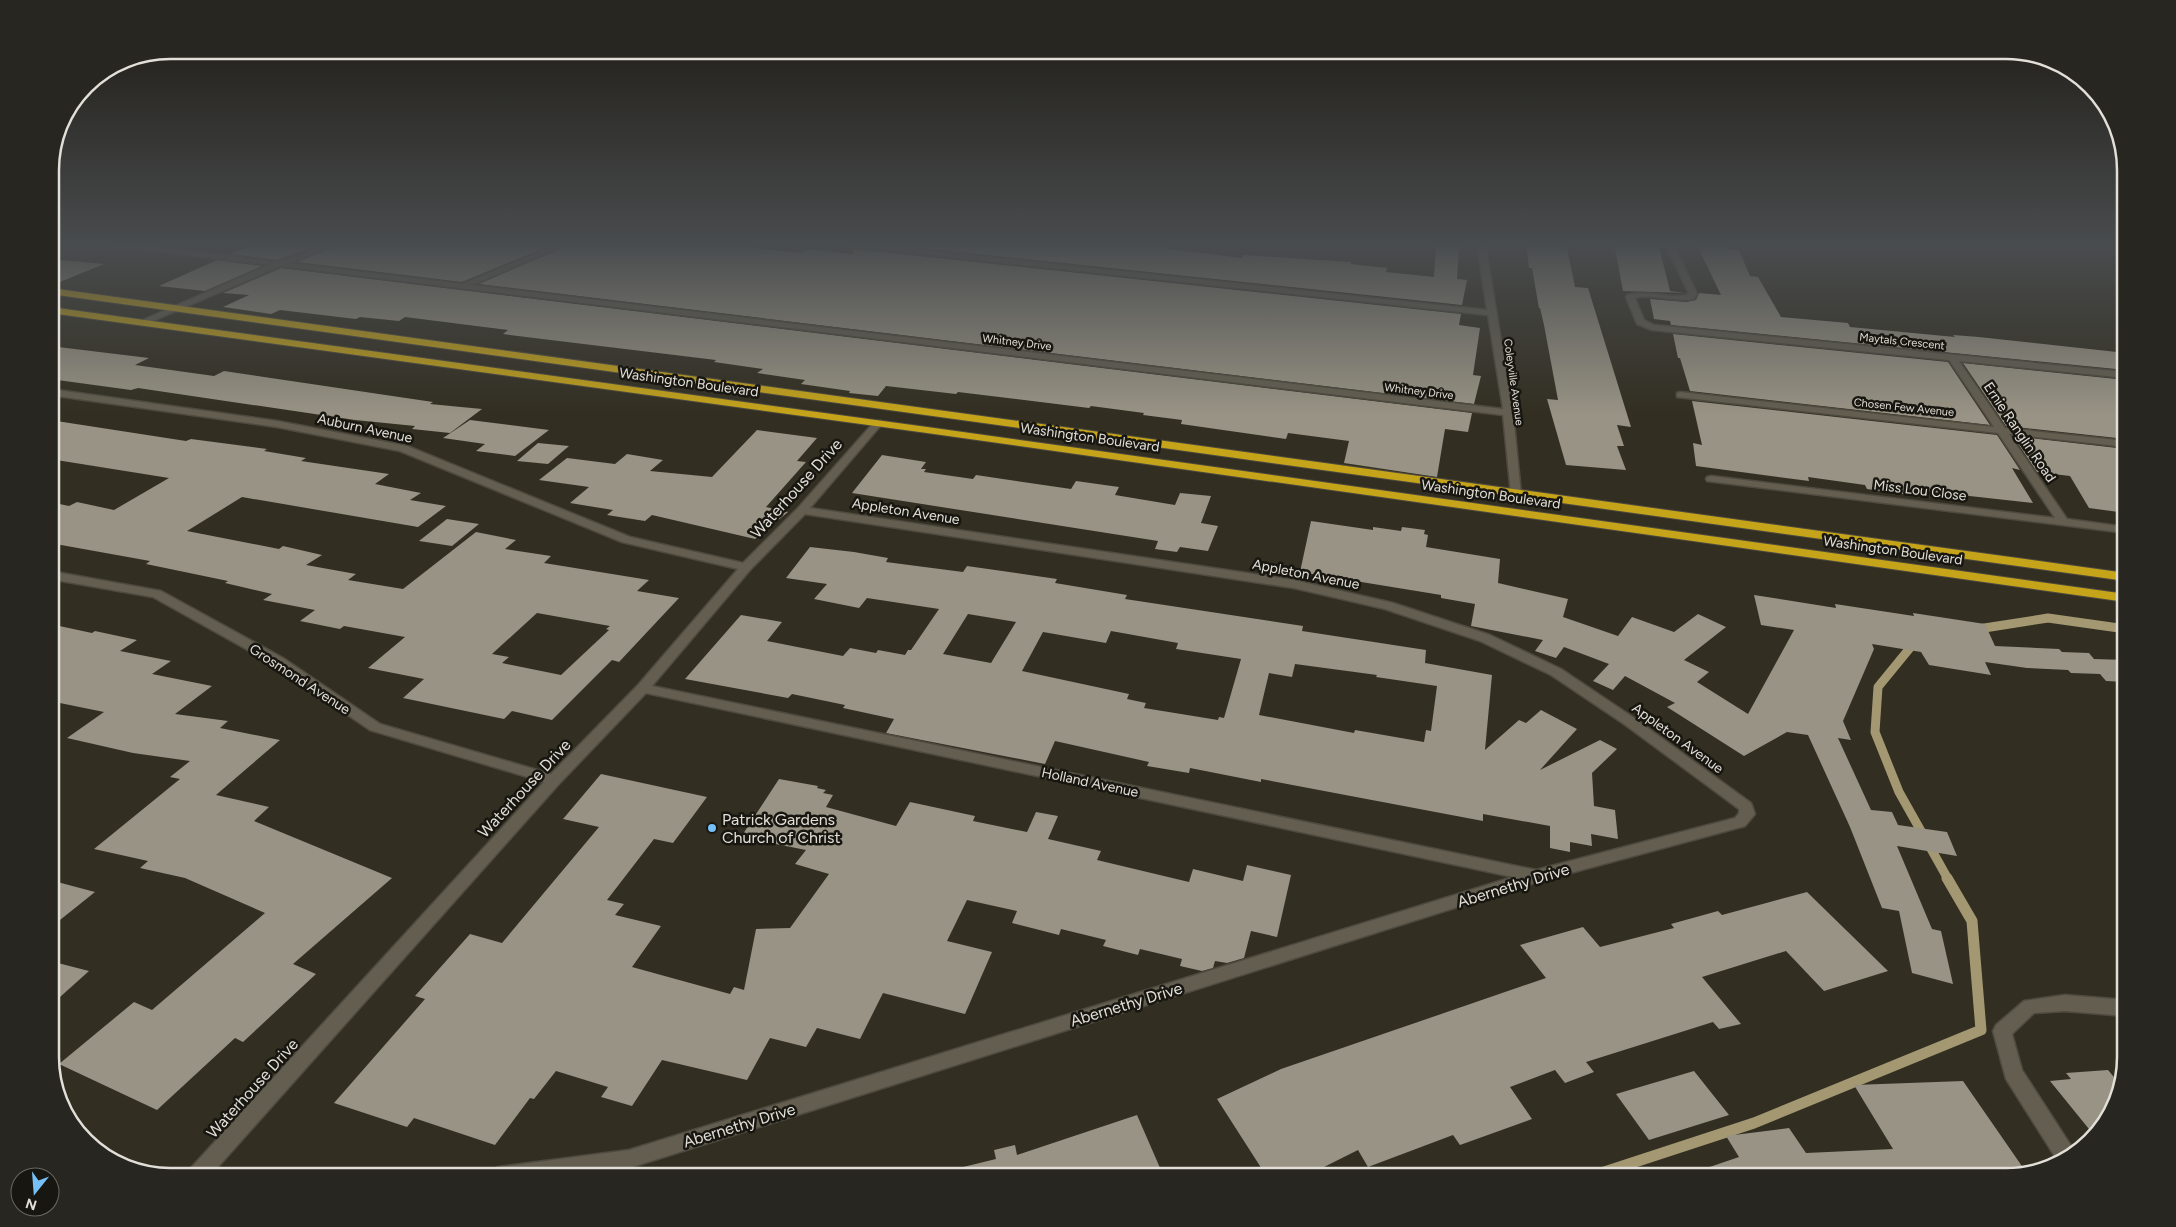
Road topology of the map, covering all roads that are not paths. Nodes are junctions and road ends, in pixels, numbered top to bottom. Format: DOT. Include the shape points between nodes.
graph roads {
  1 [pos="118,300"];
  2 [pos="192,300"];
  3 [pos="580,300"];
  4 [pos="1381,300"];
  5 [pos="1490,300"];
  6 [pos="1631,300"];
  7 [pos="174,308"];
  8 [pos="59,311"];
  9 [pos="1492,312"];
  10 [pos="140,323"];
  11 [pos="1952,357"];
  12 [pos="2117,374"];
  13 [pos="59,393"];
  14 [pos="1680,395"];
  15 [pos="1508,413"];
  16 [pos="878,423"];
  17 [pos="2002,430"];
  18 [pos="2117,443"];
  19 [pos="1711,479"];
  20 [pos="1516,494"];
  21 [pos="802,510"];
  22 [pos="2064,523"];
  23 [pos="2117,529"];
  24 [pos="746,567"];
  25 [pos="2117,576"];
  26 [pos="59,577"];
  27 [pos="2117,597"];
  28 [pos="643,688"];
  29 [pos="554,780"];
  30 [pos="1747,814"];
  31 [pos="1537,876"];
  32 [pos="2117,1007"];
  33 [pos="2063,1152"];
  34 [pos="204,1168"];
  35 [pos="564,1168"];
  1 -- 7 [label="highway, Washington Boulevard"];
  2 -- 7 [label="street"];
  3 -- 15 [label="street, Whitney Drive"];
  4 -- 9 [label="street"];
  5 -- 9 [label="street, Coleyville Avenue"];
  6 -- 11 [label="street, Maytals Crescent" via="1640,322 1647,326"];
  7 -- 10 [label="street"];
  7 -- 20 [label="highway, Washington Boulevard"];
  8 -- 10 [label="highway, Washington Boulevard"];
  9 -- 15 [label="street, Coleyville Avenue"];
  10 -- 16 [label="highway, Washington Boulevard"];
  11 -- 12 [label="street, Maytals Crescent"];
  11 -- 17 [label="street, Ernie Ranglin Road"];
  13 -- 24 [label="street, Auburn Avenue" via="276,424 403,448 626,540"];
  14 -- 17 [label="street, Chosen Few Avenue"];
  15 -- 20 [label="street, Coleyville Avenue"];
  16 -- 21 [label="street, Waterhouse Drive"];
  16 -- 27 [label="highway, Washington Boulevard"];
  17 -- 18 [label="street, Chosen Few Avenue"];
  17 -- 22 [label="street, Ernie Ranglin Road"];
  19 -- 22 [label="street, Miss Lou Close"];
  20 -- 25 [label="highway, Washington Boulevard"];
  21 -- 24 [label="street, Waterhouse Drive"];
  21 -- 30 [label="street, Appleton Avenue" via="1294,584 1389,606 1485,638 1556,672 1746,807"];
  22 -- 23 [label="street, Miss Lou Close"];
  24 -- 28 [label="street, Waterhouse Drive"];
  26 -- 29 [label="street, Grosmond Avenue" via="157,594 278,661 375,727"];
  28 -- 29 [label="street, Waterhouse Drive"];
  28 -- 31 [label="street, Holland Avenue"];
  29 -- 34 [label="street, Waterhouse Drive"];
  30 -- 31 [label="street, Abernethy Drive" via="1740,822"];
  31 -- 35 [label="street, Abernethy Drive" via="629,1159"];
  32 -- 33 [label="street" via="2065,1003 2030,1006 2002,1030 2013,1073"];
}
